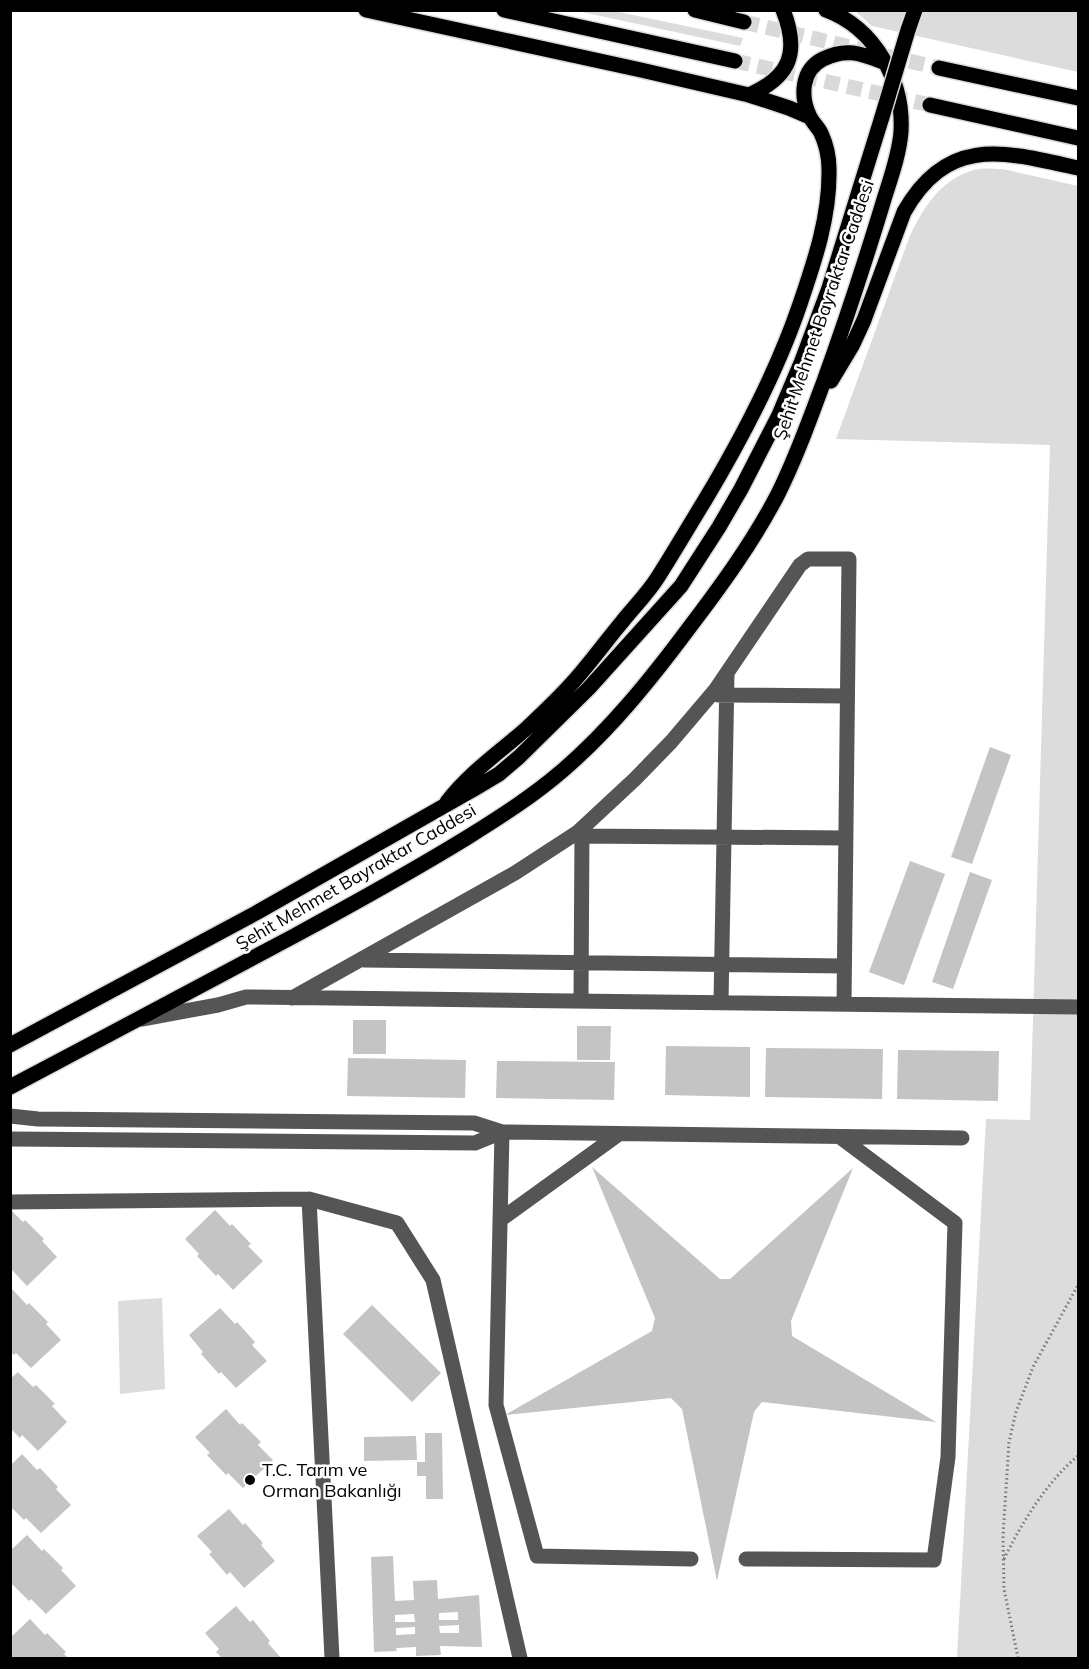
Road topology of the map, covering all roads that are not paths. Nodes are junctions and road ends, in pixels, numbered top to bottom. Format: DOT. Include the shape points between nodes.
graph roads {
  1 [pos="366,10"];
  2 [pos="504,10"];
  3 [pos="695,10"];
  4 [pos="783,10"];
  5 [pos="826,10"];
  6 [pos="915,10"];
  7 [pos="744,22"];
  8 [pos="735,61"];
  9 [pos="886,63"];
  10 [pos="939,68"];
  11 [pos="749,95"];
  12 [pos="1078,98"];
  13 [pos="930,105"];
  14 [pos="810,117"];
  15 [pos="1078,138"];
  16 [pos="1078,168"];
  17 [pos="813,411"];
  18 [pos="719,695"];
  19 [pos="847,696"];
  20 [pos="441,809"];
  21 [pos="582,832"];
  22 [pos="724,837"];
  23 [pos="846,838"];
  24 [pos="361,960"];
  25 [pos="581,963"];
  26 [pos="720,964"];
  27 [pos="844,966"];
  28 [pos="292,998"];
  29 [pos="581,1001"];
  30 [pos="721,1002"];
  31 [pos="844,1004"];
  32 [pos="1078,1007"];
  33 [pos="138,1020"];
  34 [pos="10,1045"];
  35 [pos="10,1087"];
  36 [pos="10,1116"];
  37 [pos="502,1132"];
  38 [pos="619,1134"];
  39 [pos="840,1137"];
  40 [pos="962,1138"];
  41 [pos="10,1139"];
  42 [pos="309,1199"];
  43 [pos="10,1202"];
  44 [pos="500,1220"];
  45 [pos="691,1559"];
  46 [pos="746,1559"];
  47 [pos="332,1659"];
  48 [pos="520,1659"];
  1 -- 11 [label="main road"];
  2 -- 8 [label="main road"];
  3 -- 7 [label="main road"];
  4 -- 11 [label="main road" via="791,42 787,65 771,84"];
  5 -- 9 [label="main road, Şehit Mehmet Bayraktar Caddesi" via="863,32"];
  6 -- 20 [label="main road, Şehit Mehmet Bayraktar Caddesi, bridge" via="829,288 797,374 719,527 681,586 566,712 499,774"];
  9 -- 14 [label="main road" via="847,51 817,62 807,74 803,89"];
  9 -- 17 [label="main road, Şehit Mehmet Bayraktar Caddesi" via="901,119 899,145 859,280"];
  10 -- 12 [label="main road"];
  11 -- 14 [label="main road"];
  13 -- 15 [label="main road"];
  14 -- 20 [label="main road" via="821,133 829,167 824,225 799,307 746,429 657,579 574,681 527,728 462,782"];
  16 -- 17 [label="main road" via="1012,154 984,153 949,164 923,184 904,212 856,338"];
  17 -- 33 [label="main road, Şehit Mehmet Bayraktar Caddesi" via="768,512 709,601 638,693 563,771 505,814 403,877"];
  18 -- 19 [label="street"];
  18 -- 19 [label="street" via="727,674 800,565 808,559 849,559"];
  18 -- 21 [label="street"];
  18 -- 22 [label="street"];
  19 -- 23 [label="street"];
  20 -- 34 [label="main road, Şehit Mehmet Bayraktar Caddesi"];
  21 -- 22 [label="street"];
  21 -- 24 [label="street"];
  21 -- 25 [label="street"];
  22 -- 23 [label="street"];
  22 -- 26 [label="street"];
  23 -- 27 [label="street"];
  24 -- 25 [label="street"];
  24 -- 28 [label="street"];
  25 -- 26 [label="street"];
  25 -- 29 [label="street"];
  26 -- 27 [label="street"];
  26 -- 30 [label="street"];
  27 -- 31 [label="street"];
  28 -- 29 [label="street"];
  28 -- 33 [label="street" via="246,997"];
  29 -- 30 [label="street"];
  30 -- 31 [label="street"];
  31 -- 32 [label="street"];
  33 -- 35 [label="main road, Şehit Mehmet Bayraktar Caddesi"];
  36 -- 37 [label="street" via="474,1123"];
  37 -- 38 [label="street"];
  37 -- 41 [label="street" via="475,1143"];
  37 -- 44 [label="street"];
  38 -- 39 [label="street"];
  38 -- 44 [label="street"];
  39 -- 40 [label="street"];
  39 -- 46 [label="street" via="955,1223 948,1457 934,1560"];
  42 -- 43 [label="street"];
  42 -- 47 [label="street"];
  42 -- 48 [label="street" via="397,1223 433,1280"];
  44 -- 45 [label="street" via="496,1405 537,1556"];
}
